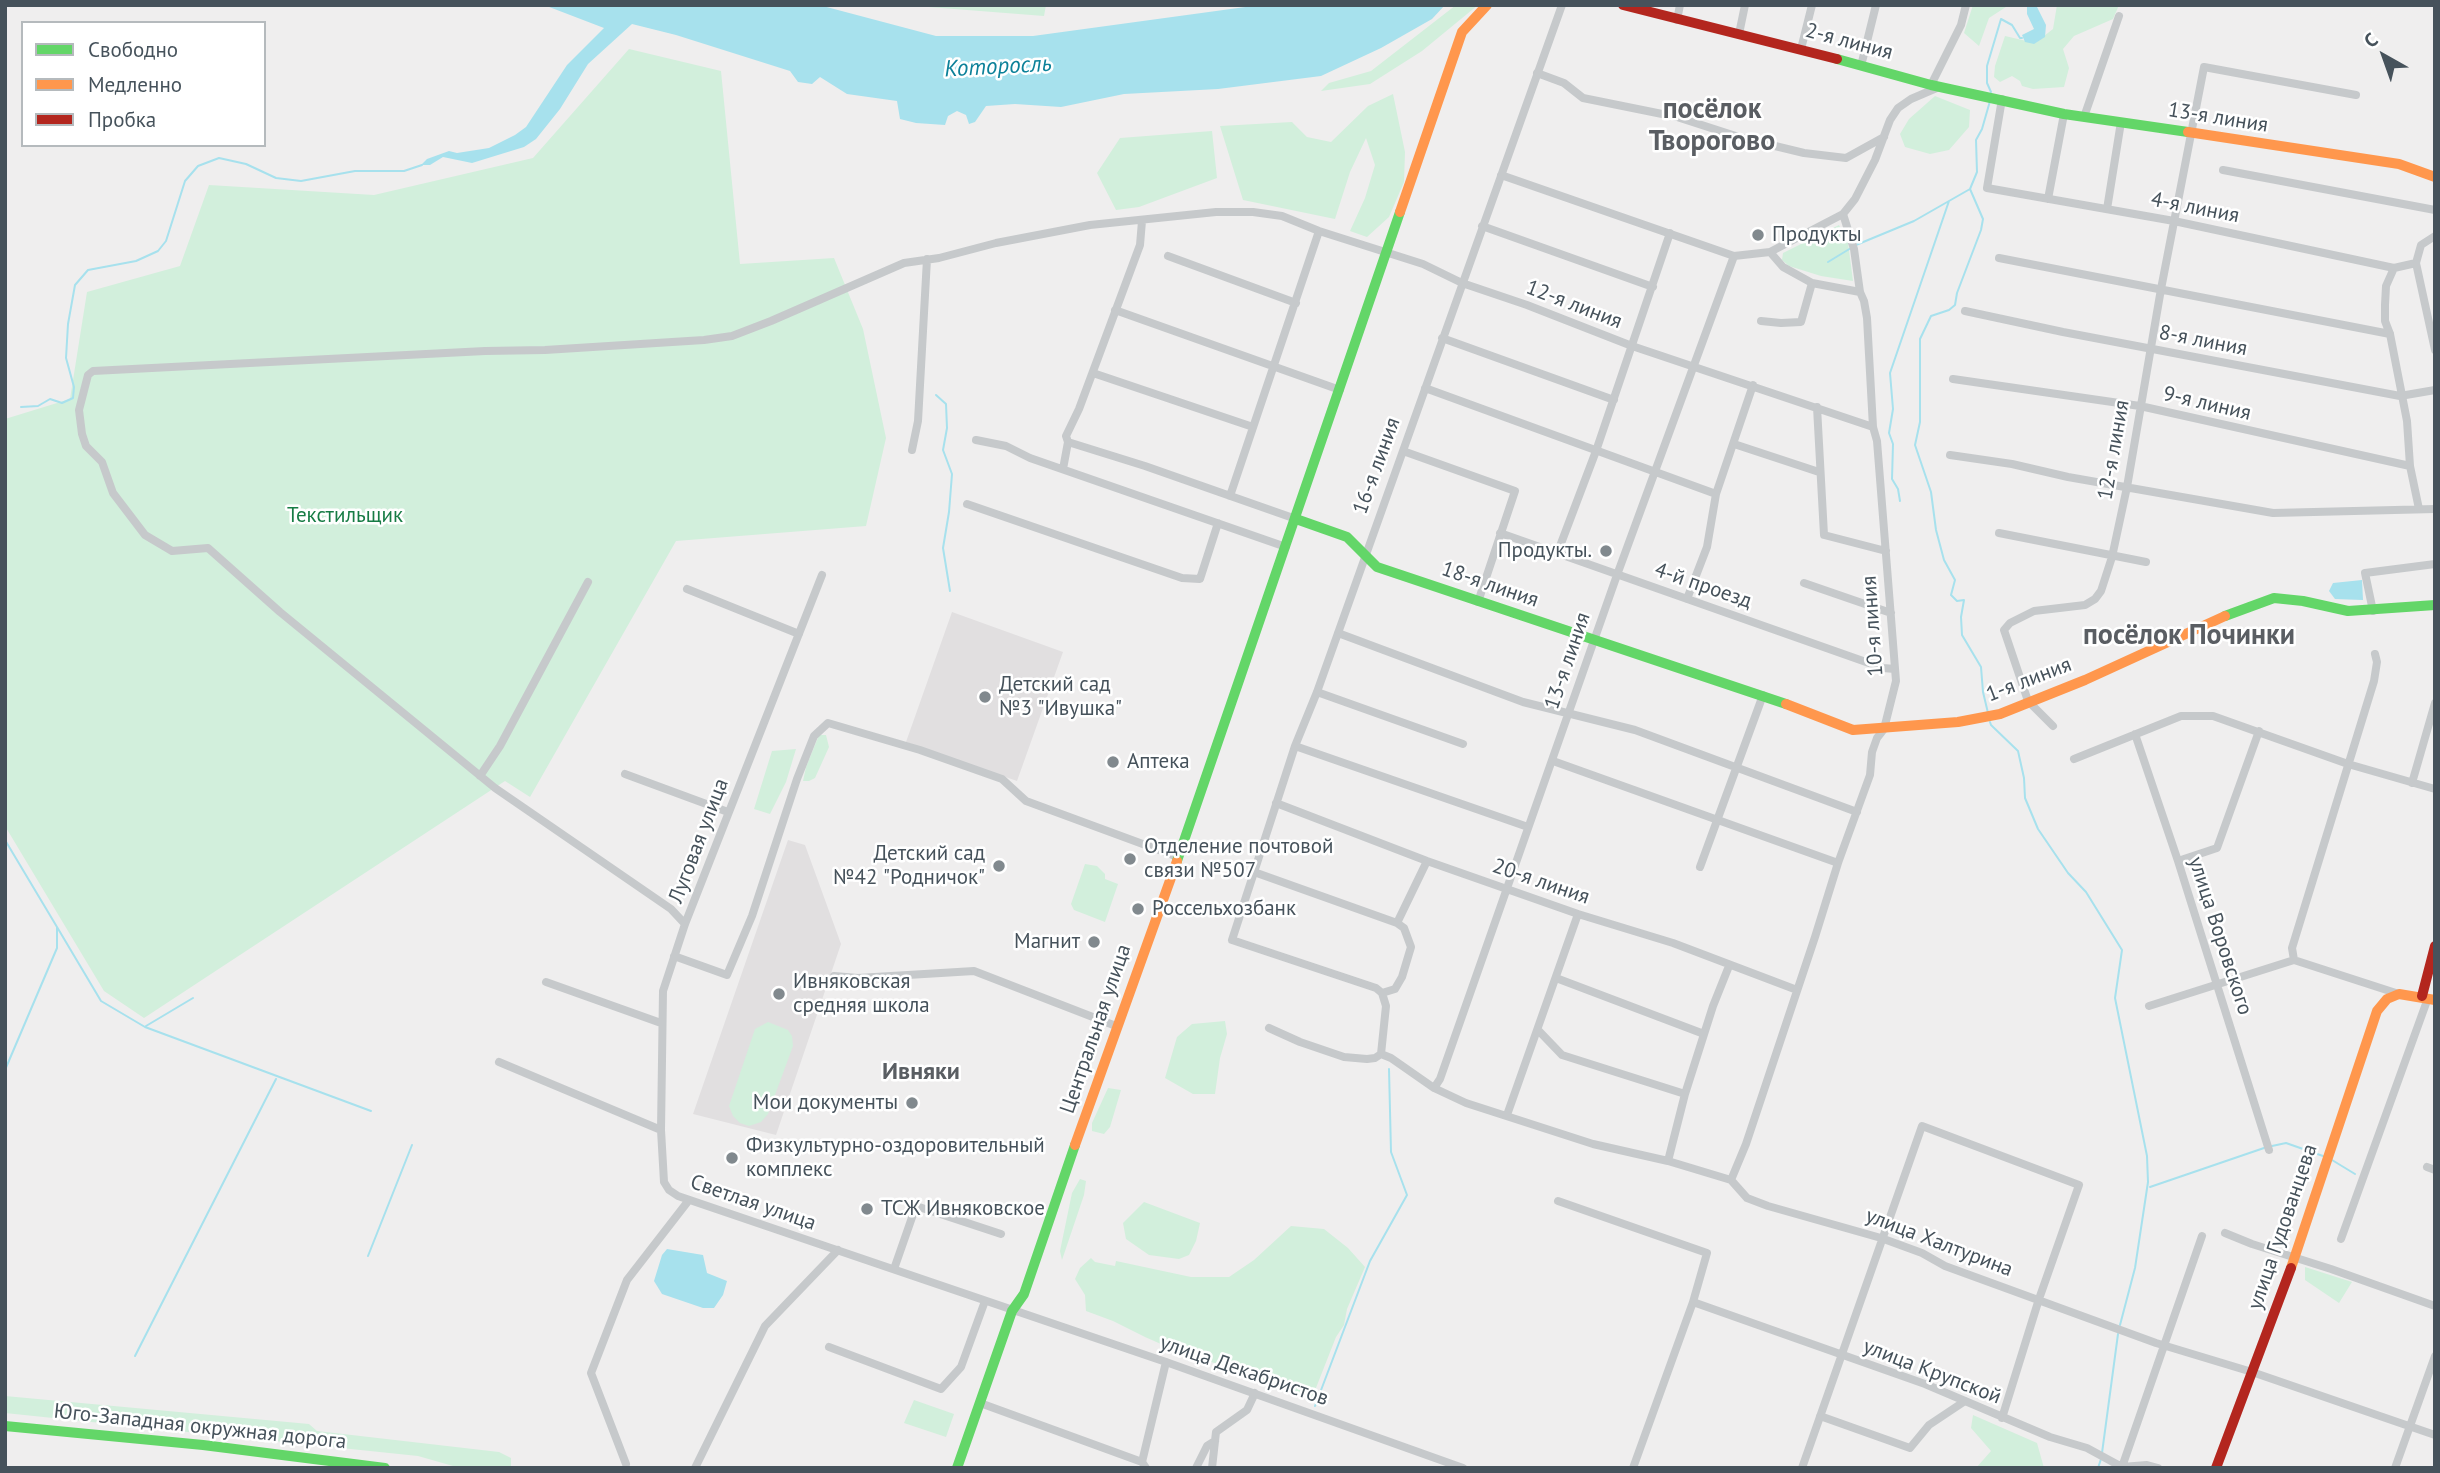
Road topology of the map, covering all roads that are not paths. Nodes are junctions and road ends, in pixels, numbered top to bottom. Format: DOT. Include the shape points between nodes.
graph roads {
  1 [pos="1487,5"];
  2 [pos="1562,5"];
  3 [pos="1623,5"];
  4 [pos="1680,5"];
  5 [pos="1745,5"];
  6 [pos="1812,5"];
  7 [pos="1876,5"];
  8 [pos="1966,5"];
  9 [pos="2119,16"];
  10 [pos="1676,20"];
  11 [pos="1738,34"];
  12 [pos="1801,49"];
  13 [pos="1861,66"];
  14 [pos="1537,73"];
  15 [pos="1935,86"];
  16 [pos="2356,94"];
  17 [pos="1998,99"];
  18 [pos="2064,114"];
  19 [pos="2084,117"];
  20 [pos="2121,122"];
  21 [pos="2190,133"];
  22 [pos="1884,137"];
  23 [pos="2223,170"];
  24 [pos="1501,176"];
  25 [pos="2435,177"];
  26 [pos="2048,199"];
  27 [pos="2107,209"];
  28 [pos="2435,210"];
  29 [pos="1843,214"];
  30 [pos="1142,220"];
  31 [pos="2174,221"];
  32 [pos="1482,226"];
  33 [pos="1319,231"];
  34 [pos="1670,233"];
  35 [pos="2435,236"];
  36 [pos="1386,251"];
  37 [pos="1770,252"];
  38 [pos="1168,256"];
  39 [pos="1734,256"];
  40 [pos="1999,258"];
  41 [pos="927,259"];
  42 [pos="2416,263"];
  43 [pos="2394,268"];
  44 [pos="1462,283"];
  45 [pos="1812,283"];
  46 [pos="1653,287"];
  47 [pos="2161,289"];
  48 [pos="1860,292"];
  49 [pos="1296,303"];
  50 [pos="1115,310"];
  51 [pos="1965,311"];
  52 [pos="1761,321"];
  53 [pos="2390,334"];
  54 [pos="1443,338"];
  55 [pos="1632,346"];
  56 [pos="2150,348"];
  57 [pos="2435,350"];
  58 [pos="1693,365"];
  59 [pos="1274,367"];
  60 [pos="1093,373"];
  61 [pos="1953,379"];
  62 [pos="1753,385"];
  63 [pos="1425,388"];
  64 [pos="1340,390"];
  65 [pos="2435,390"];
  66 [pos="2400,397"];
  67 [pos="1614,400"];
  68 [pos="1816,407"];
  69 [pos="2140,407"];
  70 [pos="1253,427"];
  71 [pos="1874,427"];
  72 [pos="976,440"];
  73 [pos="1068,442"];
  74 [pos="1734,444"];
  75 [pos="912,450"];
  76 [pos="1403,451"];
  77 [pos="1596,451"];
  78 [pos="1950,455"];
  79 [pos="2410,466"];
  80 [pos="1063,469"];
  81 [pos="1819,471"];
  82 [pos="1654,472"];
  83 [pos="2127,487"];
  84 [pos="1716,494"];
  85 [pos="1230,496"];
  86 [pos="967,504"];
  87 [pos="2419,509"];
  88 [pos="2435,509"];
  89 [pos="1296,519"];
  90 [pos="1218,523"];
  91 [pos="1500,533"];
  92 [pos="1999,533"];
  93 [pos="1286,547"];
  94 [pos="1886,551"];
  95 [pos="1557,554"];
  96 [pos="2113,554"];
  97 [pos="1365,557"];
  98 [pos="2146,562"];
  99 [pos="2435,564"];
  100 [pos="822,575"];
  101 [pos="1618,575"];
  102 [pos="588,582"];
  103 [pos="1804,583"];
  104 [pos="687,589"];
  105 [pos="1687,599"];
  106 [pos="1478,602"];
  107 [pos="2435,605"];
  108 [pos="2373,611"];
  109 [pos="1891,613"];
  110 [pos="1338,633"];
  111 [pos="799,634"];
  112 [pos="1595,641"];
  113 [pos="2375,654"];
  114 [pos="1895,669"];
  115 [pos="1317,692"];
  116 [pos="1763,695"];
  117 [pos="2028,701"];
  118 [pos="2435,703"];
  119 [pos="1570,714"];
  120 [pos="1913,724"];
  121 [pos="2053,726"];
  122 [pos="1884,729"];
  123 [pos="2259,732"];
  124 [pos="2135,734"];
  125 [pos="1463,744"];
  126 [pos="1295,746"];
  127 [pos="2074,759"];
  128 [pos="1553,761"];
  129 [pos="2348,764"];
  130 [pos="1735,767"];
  131 [pos="625,774"];
  132 [pos="480,776"];
  133 [pos="2412,783"];
  134 [pos="2435,789"];
  135 [pos="1276,803"];
  136 [pos="729,812"];
  137 [pos="1857,812"];
  138 [pos="1717,818"];
  139 [pos="1528,827"];
  140 [pos="1178,857"];
  141 [pos="1427,861"];
  142 [pos="2178,861"];
  143 [pos="1838,863"];
  144 [pos="1700,867"];
  145 [pos="1254,872"];
  146 [pos="1508,889"];
  147 [pos="1578,914"];
  148 [pos="1397,923"];
  149 [pos="685,924"];
  150 [pos="2435,946"];
  151 [pos="674,956"];
  152 [pos="2294,960"];
  153 [pos="1729,966"];
  154 [pos="834,976"];
  155 [pos="1556,978"];
  156 [pos="546,982"];
  157 [pos="2216,983"];
  158 [pos="1797,990"];
  159 [pos="1382,993"];
  160 [pos="2399,994"];
  161 [pos="2428,998"];
  162 [pos="2149,1006"];
  163 [pos="661,1023"];
  164 [pos="1116,1026"];
  165 [pos="1269,1028"];
  166 [pos="1538,1030"];
  167 [pos="1704,1034"];
  168 [pos="1381,1054"];
  169 [pos="499,1062"];
  170 [pos="1434,1088"];
  171 [pos="1685,1094"];
  172 [pos="1507,1115"];
  173 [pos="661,1130"];
  174 [pos="2269,1150"];
  175 [pos="1668,1161"];
  176 [pos="1731,1180"];
  177 [pos="689,1200"];
  178 [pos="1558,1201"];
  179 [pos="2225,1233"];
  180 [pos="1002,1234"];
  181 [pos="2203,1236"];
  182 [pos="1881,1238"];
  183 [pos="2341,1239"];
  184 [pos="838,1250"];
  185 [pos="2295,1257"];
  186 [pos="894,1269"];
  187 [pos="2039,1299"];
  188 [pos="985,1301"];
  189 [pos="1693,1302"];
  190 [pos="2435,1306"];
  191 [pos="1012,1311"];
  192 [pos="2164,1345"];
  193 [pos="829,1347"];
  194 [pos="1841,1355"];
  195 [pos="2435,1356"];
  196 [pos="1166,1362"];
  197 [pos="2252,1372"];
  198 [pos="1255,1393"];
  199 [pos="1965,1401"];
  200 [pos="980,1403"];
  201 [pos="1820,1416"];
  202 [pos="2002,1418"];
  203 [pos="8,1426"];
  204 [pos="2410,1426"];
  205 [pos="2435,1435"];
  206 [pos="1214,1441"];
  207 [pos="626,1464"];
  208 [pos="1144,1465"];
  209 [pos="2122,1467"];
  210 [pos="385,1468"];
  211 [pos="695,1468"];
  212 [pos="957,1468"];
  213 [pos="1196,1468"];
  214 [pos="1213,1468"];
  215 [pos="1463,1468"];
  216 [pos="1633,1468"];
  217 [pos="1802,1468"];
  218 [pos="2158,1468"];
  219 [pos="2216,1468"];
  220 [pos="2395,1468"];
  1 -- 36 [label="main road" via="1462,32"];
  2 -- 14 [label="street, 16-я линия"];
  3 -- 10 [label="main road, 2-я линия"];
  4 -- 10 [label="street"];
  5 -- 11 [label="street"];
  6 -- 12 [label="street"];
  7 -- 13 [label="street"];
  8 -- 15 [label="street"];
  9 -- 19 [label="street"];
  10 -- 11 [label="main road, 2-я линия"];
  11 -- 12 [label="main road, 2-я линия"];
  12 -- 13 [label="main road, 2-я линия"];
  13 -- 15 [label="main road, 2-я линия"];
  14 -- 22 [label="street" via="1564,83 1583,98 1677,117 1804,153 1846,158"];
  14 -- 24 [label="street, 16-я линия"];
  15 -- 17 [label="main road, 2-я линия"];
  15 -- 22 [label="street" via="1898,108"];
  16 -- 21 [label="street, 12-я линия" via="2204,67"];
  17 -- 18 [label="main road, 13-я линия"];
  17 -- 26 [label="street, 4-я линия" via="1987,188"];
  18 -- 19 [label="main road, 13-я линия"];
  18 -- 26 [label="street"];
  19 -- 20 [label="main road, 13-я линия"];
  20 -- 21 [label="main road, 13-я линия"];
  20 -- 27 [label="street"];
  21 -- 25 [label="main road, 13-я линия" via="2399,164"];
  21 -- 31 [label="street, 12-я линия"];
  22 -- 29 [label="street" via="1855,200"];
  23 -- 28 [label="street"];
  24 -- 32 [label="street, 16-я линия"];
  24 -- 34 [label="street"];
  26 -- 27 [label="street, 4-я линия"];
  27 -- 31 [label="street, 4-я линия"];
  29 -- 37 [label="street"];
  29 -- 48 [label="street, 10-я линия"];
  30 -- 33 [label="street, 12-я линия" via="1253,212 1282,216"];
  30 -- 41 [label="street, 12-я линия" via="1090,225"];
  30 -- 50 [label="street" via="1140,245"];
  31 -- 43 [label="street, 4-я линия"];
  31 -- 47 [label="street, 12-я линия"];
  32 -- 44 [label="street, 16-я линия"];
  32 -- 46 [label="street"];
  33 -- 36 [label="street, 12-я линия"];
  33 -- 49 [label="street"];
  34 -- 39 [label="street"];
  34 -- 46 [label="street"];
  35 -- 42 [label="street" via="2421,245"];
  36 -- 44 [label="street, 12-я линия"];
  36 -- 64 [label="main road"];
  37 -- 39 [label="street"];
  37 -- 45 [label="street" via="1783,267"];
  38 -- 49 [label="street"];
  39 -- 58 [label="street, 13-я линия"];
  40 -- 47 [label="street"];
  41 -- 75 [label="street" via="918,421"];
  41 -- 132 [label="street, 12-я линия" via="904,263 732,336 704,340 93,371 88,375 79,410 86,446 102,462 113,493 145,535 172,551 208,548"];
  42 -- 43 [label="street"];
  42 -- 57 [label="street"];
  43 -- 53 [label="street" via="2386,286 2385,321"];
  44 -- 54 [label="street, 16-я линия"];
  44 -- 55 [label="street, 12-я линия"];
  45 -- 48 [label="street"];
  45 -- 52 [label="street" via="1801,322"];
  46 -- 55 [label="street"];
  47 -- 53 [label="street"];
  47 -- 56 [label="street, 12-я линия"];
  48 -- 71 [label="street, 10-я линия" via="1867,318"];
  49 -- 59 [label="street"];
  50 -- 59 [label="street"];
  50 -- 60 [label="street"];
  51 -- 56 [label="street, 8-я линия"];
  53 -- 66 [label="street"];
  54 -- 63 [label="street, 16-я линия"];
  54 -- 67 [label="street"];
  55 -- 58 [label="street, 12-я линия"];
  55 -- 67 [label="street"];
  56 -- 66 [label="street, 8-я линия"];
  56 -- 69 [label="street, 12-я линия"];
  58 -- 62 [label="street, 12-я линия"];
  58 -- 82 [label="street, 13-я линия"];
  59 -- 64 [label="street"];
  59 -- 70 [label="street"];
  60 -- 70 [label="street"];
  60 -- 73 [label="street" via="1066,436"];
  61 -- 69 [label="street, 9-я линия"];
  62 -- 68 [label="street, 12-я линия"];
  62 -- 74 [label="street"];
  63 -- 76 [label="street, 16-я линия"];
  63 -- 77 [label="street"];
  64 -- 89 [label="main road"];
  65 -- 66 [label="street, 8-я линия"];
  66 -- 79 [label="street"];
  67 -- 77 [label="street"];
  68 -- 71 [label="street, 12-я линия"];
  68 -- 81 [label="street"];
  69 -- 79 [label="street, 9-я линия"];
  69 -- 83 [label="street, 12-я линия"];
  70 -- 85 [label="street"];
  71 -- 94 [label="street, 10-я линия"];
  72 -- 80 [label="street" via="1006,446"];
  73 -- 80 [label="street"];
  73 -- 85 [label="street, 18-я линия"];
  74 -- 81 [label="street"];
  74 -- 84 [label="street"];
  76 -- 91 [label="street" via="1514,491"];
  76 -- 97 [label="street, 16-я линия"];
  77 -- 82 [label="street"];
  77 -- 95 [label="street"];
  78 -- 83 [label="street"];
  79 -- 87 [label="street"];
  80 -- 90 [label="street"];
  81 -- 94 [label="street" via="1824,535"];
  82 -- 84 [label="street"];
  82 -- 101 [label="street, 13-я линия"];
  83 -- 87 [label="street" via="2273,513"];
  83 -- 96 [label="street, 12-я линия"];
  84 -- 105 [label="street" via="1707,547"];
  85 -- 89 [label="street, 18-я линия"];
  86 -- 90 [label="street" via="1182,578 1200,579"];
  87 -- 88 [label="street"];
  89 -- 93 [label="main road"];
  89 -- 97 [label="main road, 18-я линия" via="1348,537"];
  90 -- 93 [label="street"];
  91 -- 95 [label="street, 4-й проезд"];
  91 -- 106 [label="street"];
  92 -- 96 [label="street"];
  93 -- 140 [label="main road, Центральная улица"];
  94 -- 109 [label="street, 10-я линия"];
  95 -- 101 [label="street, 4-й проезд"];
  96 -- 98 [label="street"];
  96 -- 117 [label="street, 12-я линия" via="2095,599 2085,605 2035,611 2004,630"];
  97 -- 106 [label="main road, 18-я линия" via="1377,567"];
  97 -- 110 [label="street, 16-я линия"];
  99 -- 108 [label="street" via="2365,573"];
  100 -- 111 [label="street, Луговая улица"];
  101 -- 105 [label="street, 4-й проезд"];
  101 -- 112 [label="street, 13-я линия"];
  102 -- 132 [label="street"];
  103 -- 109 [label="street"];
  104 -- 111 [label="street"];
  105 -- 114 [label="street, 4-й проезд"];
  106 -- 112 [label="main road, 18-я линия"];
  107 -- 108 [label="main road, 1-я линия"];
  108 -- 117 [label="main road, 1-я линия" via="2274,598"];
  109 -- 114 [label="street, 10-я линия"];
  110 -- 115 [label="street, 16-я линия"];
  110 -- 119 [label="street" via="1523,702"];
  111 -- 136 [label="street, Луговая улица"];
  112 -- 116 [label="main road, 18-я линия"];
  112 -- 119 [label="street, 13-я линия"];
  113 -- 129 [label="street" via="2374,681"];
  114 -- 122 [label="street, 10-я линия"];
  115 -- 125 [label="street"];
  115 -- 126 [label="street, 16-я линия"];
  116 -- 122 [label="main road, 18-я линия" via="1853,730"];
  116 -- 130 [label="street"];
  117 -- 120 [label="main road, 1-я линия" via="1988,717"];
  117 -- 121 [label="street"];
  118 -- 133 [label="street"];
  119 -- 128 [label="street, 13-я линия"];
  119 -- 130 [label="street" via="1635,730"];
  120 -- 122 [label="main road, 18-я линия"];
  122 -- 137 [label="street, 10-я линия" via="1872,752 1870,775"];
  123 -- 124 [label="street" via="2213,716 2181,716"];
  123 -- 129 [label="street"];
  123 -- 142 [label="street" via="2217,848"];
  124 -- 127 [label="street"];
  124 -- 142 [label="street, улица Воровского"];
  126 -- 135 [label="street, 16-я линия"];
  126 -- 139 [label="street"];
  128 -- 138 [label="street"];
  128 -- 139 [label="street, 13-я линия"];
  129 -- 133 [label="street"];
  129 -- 152 [label="street" via="2292,948"];
  130 -- 137 [label="street"];
  130 -- 138 [label="street"];
  131 -- 136 [label="street"];
  132 -- 149 [label="street" via="671,909"];
  133 -- 134 [label="street"];
  135 -- 141 [label="street, 20-я линия"];
  135 -- 145 [label="street, 16-я линия"];
  136 -- 149 [label="street, Луговая улица"];
  137 -- 143 [label="street, 10-я линия"];
  138 -- 143 [label="street"];
  138 -- 144 [label="street"];
  139 -- 146 [label="street, 13-я линия"];
  140 -- 151 [label="street" via="1026,801 1002,779 825,724 814,736 797,779 752,916 727,975"];
  140 -- 164 [label="main road, Центральная улица"];
  141 -- 146 [label="street, 20-я линия"];
  141 -- 148 [label="street"];
  142 -- 157 [label="street, улица Воровского"];
  143 -- 158 [label="street, 10-я линия"];
  145 -- 148 [label="street"];
  145 -- 159 [label="street, 16-я линия" via="1232,940"];
  146 -- 147 [label="street, 20-я линия"];
  146 -- 170 [label="street, 13-я линия"];
  147 -- 153 [label="street, 20-я линия"];
  147 -- 155 [label="street"];
  148 -- 159 [label="street" via="1404,928 1411,947 1402,978 1395,989"];
  149 -- 151 [label="street, Луговая улица"];
  150 -- 161 [label="main road"];
  151 -- 163 [label="street, Луговая улица" via="663,991"];
  152 -- 157 [label="street"];
  152 -- 160 [label="street"];
  153 -- 158 [label="street, 20-я линия"];
  153 -- 167 [label="street"];
  154 -- 164 [label="street" via="974,971"];
  155 -- 166 [label="street"];
  155 -- 167 [label="street"];
  156 -- 163 [label="street"];
  157 -- 162 [label="street"];
  157 -- 174 [label="street, улица Воровского"];
  158 -- 176 [label="street, 10-я линия"];
  159 -- 168 [label="street" via="1386,1006"];
  160 -- 161 [label="main road"];
  160 -- 185 [label="main road, улица Гудованцева" via="2377,1011"];
  161 -- 183 [label="street"];
  163 -- 173 [label="street, Луговая улица"];
  164 -- 191 [label="main road, Центральная улица" via="1024,1294"];
  165 -- 168 [label="street" via="1344,1057 1367,1059"];
  166 -- 171 [label="street" via="1562,1055"];
  166 -- 172 [label="street"];
  167 -- 171 [label="street"];
  168 -- 170 [label="street, улица Халтурина"];
  169 -- 173 [label="street"];
  170 -- 172 [label="street, улица Халтурина"];
  171 -- 175 [label="street"];
  172 -- 175 [label="street, улица Халтурина" via="1593,1144"];
  173 -- 177 [label="street, Светлая улица" via="664,1182 673,1193"];
  175 -- 176 [label="street, улица Халтурина"];
  176 -- 182 [label="street, улица Халтурина" via="1747,1198"];
  177 -- 184 [label="street, Светлая улица"];
  177 -- 207 [label="street" via="627,1280 591,1373"];
  178 -- 189 [label="street" via="1706,1252"];
  179 -- 185 [label="street"];
  180 -- 186 [label="street" via="916,1206"];
  181 -- 192 [label="street"];
  182 -- 187 [label="street, улица Халтурина"];
  182 -- 187 [label="street" via="1922,1126 2079,1185"];
  182 -- 194 [label="street"];
  184 -- 186 [label="street, Светлая улица"];
  184 -- 211 [label="street" via="765,1326"];
  185 -- 190 [label="street"];
  185 -- 197 [label="main road, улица Гудованцева"];
  186 -- 188 [label="street, Светлая улица"];
  187 -- 192 [label="street, улица Халтурина"];
  187 -- 202 [label="street"];
  188 -- 191 [label="street, Светлая улица"];
  188 -- 193 [label="street" via="961,1367 941,1389"];
  189 -- 194 [label="street, улица Крупской"];
  189 -- 216 [label="street"];
  191 -- 196 [label="street, улица Декабристов"];
  191 -- 200 [label="main road, Центральная улица"];
  192 -- 197 [label="street, улица Халтурина"];
  192 -- 209 [label="street"];
  194 -- 199 [label="street, улица Крупской"];
  194 -- 201 [label="street"];
  195 -- 204 [label="street"];
  196 -- 198 [label="street, улица Декабристов"];
  196 -- 208 [label="street"];
  197 -- 204 [label="street, улица Халтурина"];
  197 -- 219 [label="main road, улица Гудованцева"];
  198 -- 206 [label="street" via="1247,1410 1216,1432"];
  198 -- 215 [label="street, улица Декабристов"];
  199 -- 201 [label="street" via="1929,1425 1910,1448"];
  199 -- 202 [label="street, улица Крупской"];
  200 -- 208 [label="street"];
  200 -- 212 [label="main road, Центральная улица"];
  201 -- 217 [label="street"];
  202 -- 209 [label="street, улица Крупской" via="2087,1448"];
  203 -- 210 [label="main road, Юго-Западная окружная дорога"];
  204 -- 205 [label="street, улица Халтурина"];
  204 -- 220 [label="street"];
  206 -- 213 [label="street"];
  206 -- 214 [label="street"];
  209 -- 218 [label="street, улица Крупской"];
}
